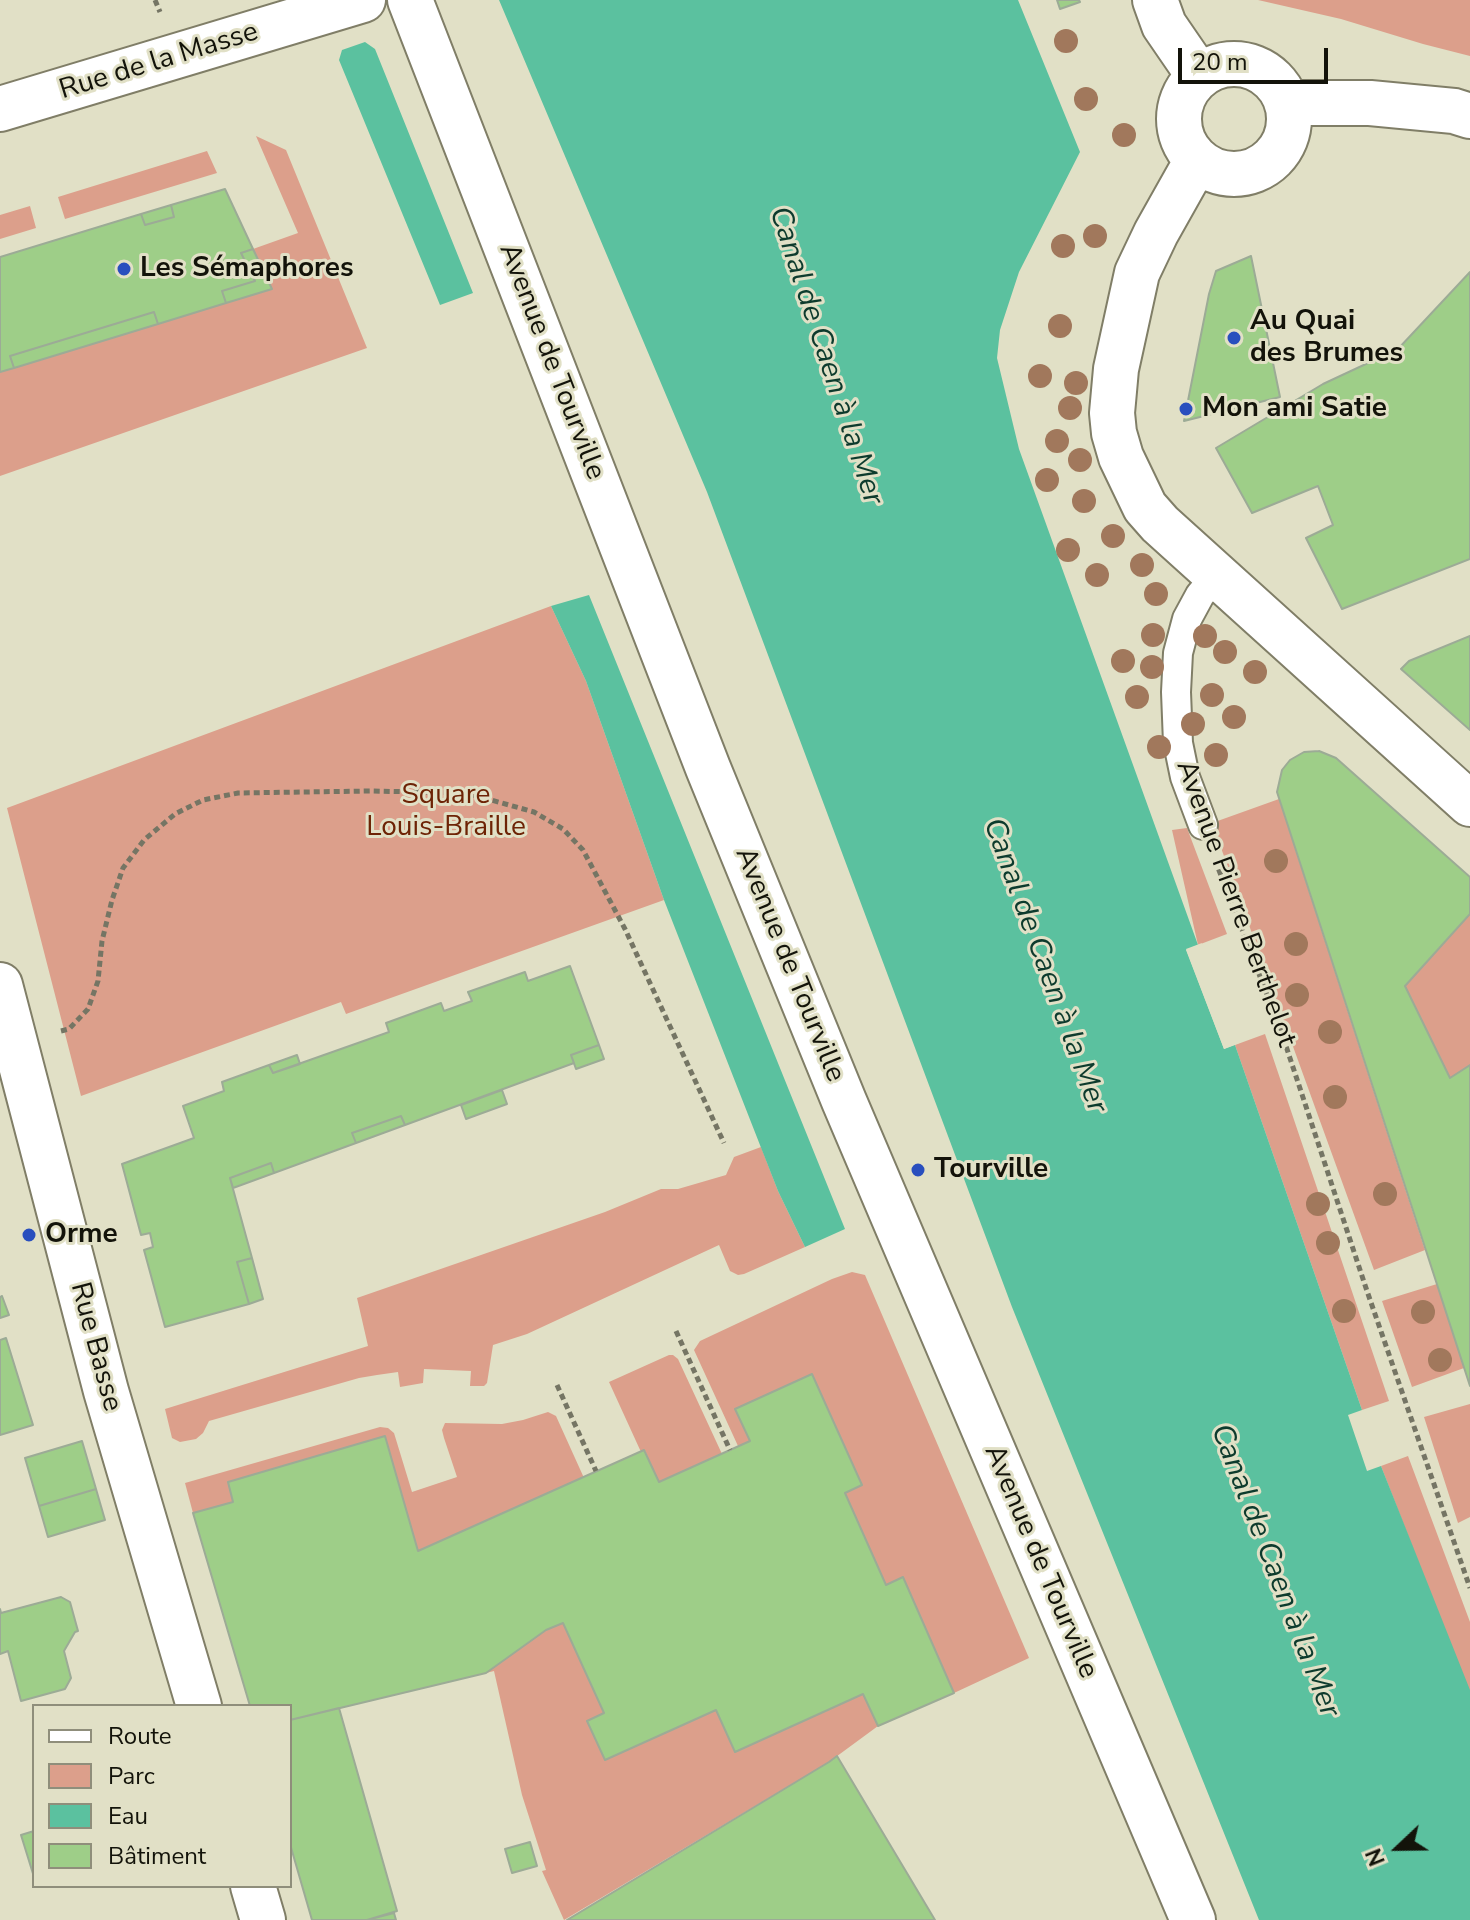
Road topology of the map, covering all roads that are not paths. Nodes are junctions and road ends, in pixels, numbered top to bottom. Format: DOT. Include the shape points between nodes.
graph roads {
  1 [pos="363,0"];
  2 [pos="410,0"];
  3 [pos="1155,0"];
  4 [pos="1199,76"];
  5 [pos="1287,103"];
  6 [pos="0,109"];
  7 [pos="1470,116"];
  8 [pos="1197,160"];
  9 [pos="1217,575"];
  10 [pos="1470,804"];
  11 [pos="1203,825"];
  12 [pos="0,985"];
  13 [pos="198,1704"];
  14 [pos="254,1888"];
  15 [pos="263,1920"];
  16 [pos="1193,1920"];
  1 -- 6 [label="street, Rue de la Masse"];
  2 -- 16 [label="street, Avenue de Tourville" via="708,768"];
  3 -- 4 [label="street" via="1164,25"];
  4 -- 5 [label="street" via="1242,65 1270,78"];
  4 -- 8 [label="street" via="1178,118 1187,148"];
  5 -- 7 [label="street" via="1370,103"];
  5 -- 8 [label="street" via="1287,134 1270,161 1241,174 1225,174"];
  8 -- 9 [label="street" via="1137,273 1112,413 1121,457 1145,507"];
  9 -- 10 [label="street"];
  9 -- 11 [label="lane, Avenue Pierre Berthelot" via="1187,619 1178,653 1178,743"];
  12 -- 13 [label="street, Rue Basse" via="106,1391"];
  14 -- 15 [label="street"];
}
